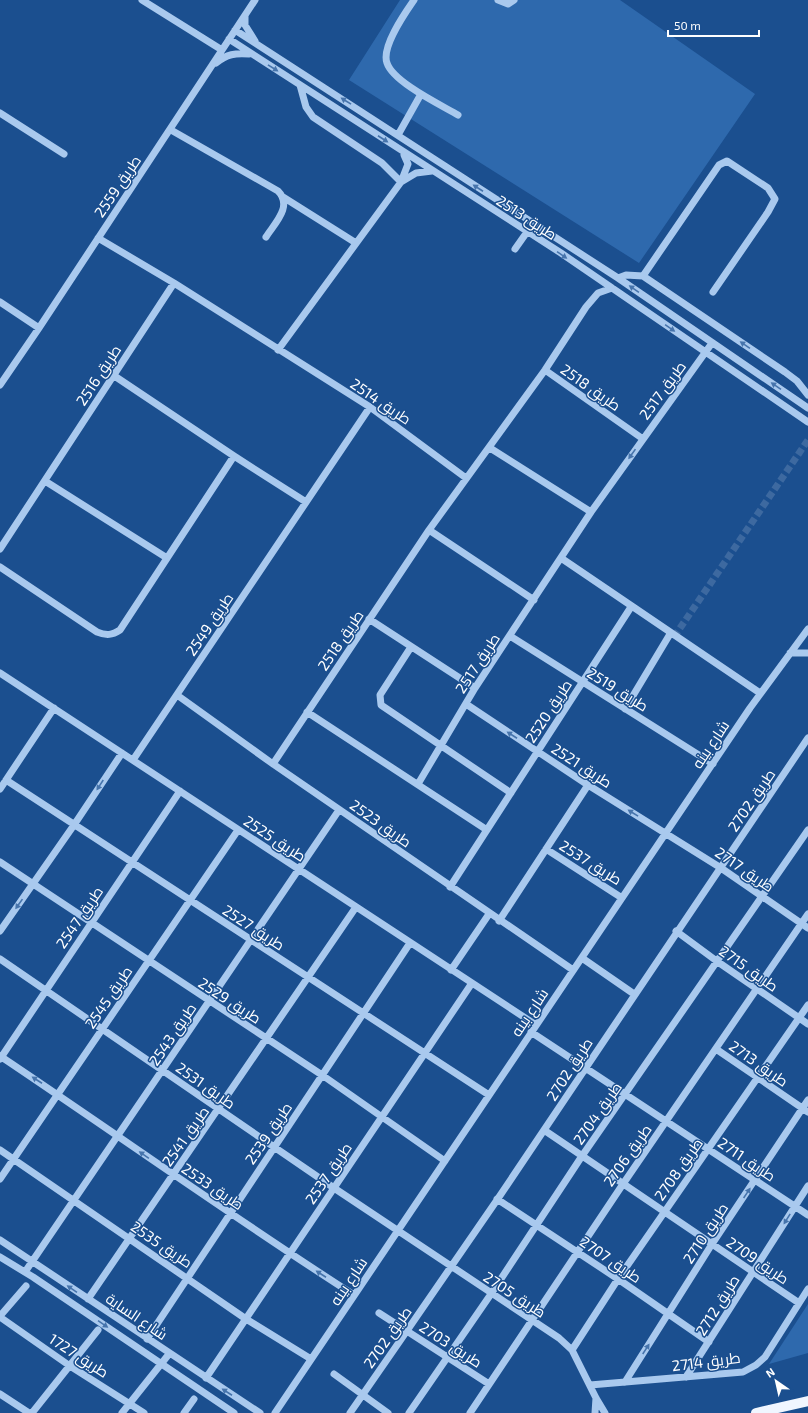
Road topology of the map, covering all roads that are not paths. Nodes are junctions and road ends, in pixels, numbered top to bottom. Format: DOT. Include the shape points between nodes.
graph roads {
  1 [pos="142,0"];
  2 [pos="255,0"];
  3 [pos="414,0"];
  4 [pos="498,0"];
  5 [pos="514,0"];
  6 [pos="246,14"];
  7 [pos="235,30"];
  8 [pos="229,39"];
  9 [pos="257,45"];
  10 [pos="222,50"];
  11 [pos="250,54"];
  12 [pos="211,66"];
  13 [pos="300,85"];
  14 [pos="421,94"];
  15 [pos="0,113"];
  16 [pos="458,115"];
  17 [pos="171,130"];
  18 [pos="398,135"];
  19 [pos="401,151"];
  20 [pos="424,152"];
  21 [pos="64,154"];
  22 [pos="418,162"];
  23 [pos="432,171"];
  24 [pos="401,182"];
  25 [pos="283,197"];
  26 [pos="527,232"];
  27 [pos="266,237"];
  28 [pos="98,238"];
  29 [pos="356,243"];
  30 [pos="515,249"];
  31 [pos="642,276"];
  32 [pos="618,278"];
  33 [pos="174,283"];
  34 [pos="612,288"];
  35 [pos="713,292"];
  36 [pos="0,302"];
  37 [pos="39,328"];
  38 [pos="712,343"];
  39 [pos="278,350"];
  40 [pos="706,352"];
  41 [pos="545,370"];
  42 [pos="114,376"];
  43 [pos="0,385"];
  44 [pos="808,395"];
  45 [pos="370,407"];
  46 [pos="808,408"];
  47 [pos="808,422"];
  48 [pos="643,439"];
  49 [pos="490,448"];
  50 [pos="234,456"];
  51 [pos="466,478"];
  52 [pos="45,480"];
  53 [pos="306,502"];
  54 [pos="591,512"];
  55 [pos="429,530"];
  56 [pos="0,549"];
  57 [pos="167,558"];
  58 [pos="561,558"];
  59 [pos="0,567"];
  60 [pos="534,600"];
  61 [pos="631,607"];
  62 [pos="370,619"];
  63 [pos="808,629"];
  64 [pos="670,634"];
  65 [pos="510,636"];
  66 [pos="411,647"];
  67 [pos="808,652"];
  68 [pos="790,653"];
  69 [pos="0,672"];
  70 [pos="583,683"];
  71 [pos="475,688"];
  72 [pos="760,693"];
  73 [pos="177,695"];
  74 [pos="466,704"];
  75 [pos="54,708"];
  76 [pos="625,709"];
  77 [pos="307,712"];
  78 [pos="807,741"];
  79 [pos="441,745"];
  80 [pos="538,752"];
  81 [pos="122,753"];
  82 [pos="133,760"];
  83 [pos="273,764"];
  84 [pos="713,764"];
  85 [pos="6,780"];
  86 [pos="418,784"];
  87 [pos="588,785"];
  88 [pos="0,789"];
  89 [pos="180,791"];
  90 [pos="511,793"];
  91 [pos="339,810"];
  92 [pos="74,825"];
  93 [pos="238,830"];
  94 [pos="487,830"];
  95 [pos="808,830"];
  96 [pos="666,834"];
  97 [pos="546,849"];
  98 [pos="0,862"];
  99 [pos="131,862"];
  100 [pos="721,868"];
  101 [pos="299,870"];
  102 [pos="33,884"];
  103 [pos="450,887"];
  104 [pos="762,896"];
  105 [pos="622,898"];
  106 [pos="190,901"];
  107 [pos="356,907"];
  108 [pos="489,914"];
  109 [pos="808,914"];
  110 [pos="499,921"];
  111 [pos="91,922"];
  112 [pos="805,925"];
  113 [pos="0,931"];
  114 [pos="676,931"];
  115 [pos="251,941"];
  116 [pos="410,943"];
  117 [pos="582,958"];
  118 [pos="0,959"];
  119 [pos="148,962"];
  120 [pos="718,962"];
  121 [pos="451,970"];
  122 [pos="572,970"];
  123 [pos="308,978"];
  124 [pos="472,983"];
  125 [pos="755,989"];
  126 [pos="45,990"];
  127 [pos="634,994"];
  128 [pos="210,1002"];
  129 [pos="808,1005"];
  130 [pos="363,1014"];
  131 [pos="799,1018"];
  132 [pos="808,1024"];
  133 [pos="536,1025"];
  134 [pos="102,1029"];
  135 [pos="531,1032"];
  136 [pos="267,1040"];
  137 [pos="716,1049"];
  138 [pos="424,1054"];
  139 [pos="0,1057"];
  140 [pos="585,1067"];
  141 [pos="163,1071"];
  142 [pos="322,1075"];
  143 [pos="758,1079"];
  144 [pos="58,1093"];
  145 [pos="489,1095"];
  146 [pos="626,1095"];
  147 [pos="808,1100"];
  148 [pos="219,1110"];
  149 [pos="805,1110"];
  150 [pos="381,1118"];
  151 [pos="666,1121"];
  152 [pos="544,1130"];
  153 [pos="118,1137"];
  154 [pos="274,1147"];
  155 [pos="708,1148"];
  156 [pos="0,1150"];
  157 [pos="582,1156"];
  158 [pos="13,1159"];
  159 [pos="445,1161"];
  160 [pos="173,1175"];
  161 [pos="0,1179"];
  162 [pos="755,1181"];
  163 [pos="623,1184"];
  164 [pos="808,1186"];
  165 [pos="334,1188"];
  166 [pos="497,1199"];
  167 [pos="74,1202"];
  168 [pos="795,1206"];
  169 [pos="664,1212"];
  170 [pos="230,1214"];
  171 [pos="808,1215"];
  172 [pos="537,1225"];
  173 [pos="398,1231"];
  174 [pos="130,1238"];
  175 [pos="0,1240"];
  176 [pos="712,1244"];
  177 [pos="578,1252"];
  178 [pos="289,1254"];
  179 [pos="0,1257"];
  180 [pos="32,1261"];
  181 [pos="451,1268"];
  182 [pos="25,1272"];
  183 [pos="753,1272"];
  184 [pos="188,1277"];
  185 [pos="618,1279"];
  186 [pos="26,1286"];
  187 [pos="808,1289"];
  188 [pos="491,1294"];
  189 [pos="354,1295"];
  190 [pos="88,1299"];
  191 [pos="799,1303"];
  192 [pos="379,1313"];
  193 [pos="669,1314"];
  194 [pos="0,1316"];
  195 [pos="246,1318"];
  196 [pos="531,1320"];
  197 [pos="98,1330"];
  198 [pos="407,1331"];
  199 [pos="147,1339"];
  200 [pos="709,1342"];
  201 [pos="572,1350"];
  202 [pos="170,1354"];
  203 [pos="447,1357"];
  204 [pos="311,1359"];
  205 [pos="162,1364"];
  206 [pos="70,1366"];
  207 [pos="334,1374"];
  208 [pos="686,1377"];
  209 [pos="206,1378"];
  210 [pos="625,1382"];
  211 [pos="489,1384"];
  212 [pos="590,1385"];
  213 [pos="0,1394"];
  214 [pos="364,1394"];
  215 [pos="596,1398"];
  216 [pos="194,1399"];
  217 [pos="808,1401"];
  218 [pos="131,1403"];
  219 [pos="29,1413"];
  220 [pos="32,1413"];
  221 [pos="122,1413"];
  222 [pos="144,1413"];
  223 [pos="184,1413"];
  224 [pos="234,1413"];
  225 [pos="260,1413"];
  226 [pos="275,1413"];
  227 [pos="350,1413"];
  228 [pos="388,1413"];
  229 [pos="409,1413"];
  230 [pos="470,1413"];
  231 [pos="595,1413"];
  232 [pos="605,1413"];
  233 [pos="756,1413"];
  1 -- 10 [label="street"];
  2 -- 6 [label="street, طريق 2559"];
  3 -- 14 [label="street" via="402,16 386,52 387,64 396,75"];
  4 -- 5 [label="street" via="508,4"];
  6 -- 7 [label="street, طريق 2559"];
  6 -- 9 [label="street" via="244,25"];
  7 -- 8 [label="street, طريق 2559"];
  7 -- 9 [label="street, طريق 2513"];
  8 -- 10 [label="street, طريق 2559"];
  8 -- 11 [label="street, طريق 2513"];
  18 -- 9 [label="street, طريق 2513, one-way"];
  10 -- 12 [label="street, طريق 2559"];
  11 -- 12 [label="street" via="237,53 225,56"];
  11 -- 13 [label="street, طريق 2513, one-way"];
  12 -- 17 [label="street, طريق 2559"];
  13 -- 19 [label="street, طريق 2513, one-way"];
  13 -- 24 [label="street" via="306,107 313,117 382,163"];
  14 -- 16 [label="street"];
  14 -- 18 [label="street"];
  15 -- 21 [label="street"];
  17 -- 25 [label="street" via="278,191"];
  17 -- 28 [label="street, طريق 2559"];
  18 -- 20 [label="street, طريق 2513"];
  19 -- 22 [label="street, طريق 2513"];
  19 -- 24 [label="street" via="408,161"];
  20 -- 22 [label="street"];
  32 -- 20 [label="street, طريق 2513, one-way"];
  22 -- 23 [label="street, طريق 2513"];
  23 -- 24 [label="street" via="416,173"];
  23 -- 26 [label="street, طريق 2513"];
  24 -- 29 [label="street"];
  25 -- 27 [label="street" via="283,211"];
  25 -- 29 [label="street"];
  26 -- 30 [label="street"];
  26 -- 34 [label="street, طريق 2513, one-way"];
  28 -- 33 [label="street, طريق 2514"];
  28 -- 37 [label="street, طريق 2559"];
  29 -- 39 [label="street"];
  31 -- 32 [label="street" via="626,275"];
  31 -- 35 [label="street" via="712,174 719,165 727,161 768,188 775,199"];
  44 -- 31 [label="street, one-way" via="785,372"];
  38 -- 32 [label="street, طريق 2513, one-way"];
  33 -- 39 [label="street, طريق 2514"];
  33 -- 42 [label="street, طريق 2516"];
  34 -- 40 [label="street, طريق 2513, one-way"];
  34 -- 41 [label="street, طريق 2518" via="598,293 590,302"];
  36 -- 37 [label="street"];
  37 -- 43 [label="street, طريق 2559"];
  38 -- 40 [label="street, طريق 2517"];
  46 -- 38 [label="street, طريق 2513, one-way"];
  39 -- 45 [label="street, طريق 2514"];
  40 -- 47 [label="street, طريق 2513"];
  40 -- 48 [label="street, طريق 2517"];
  41 -- 48 [label="street, طريق 2518"];
  41 -- 49 [label="street, طريق 2518"];
  42 -- 50 [label="street"];
  42 -- 52 [label="street, طريق 2516"];
  45 -- 51 [label="street, طريق 2514"];
  45 -- 53 [label="street, طريق 2549"];
  48 -- 54 [label="street, طريق 2517, one-way"];
  49 -- 51 [label="street, طريق 2518"];
  49 -- 54 [label="street"];
  50 -- 53 [label="street"];
  50 -- 57 [label="street"];
  51 -- 55 [label="street, طريق 2518"];
  52 -- 56 [label="street, طريق 2516"];
  52 -- 57 [label="street"];
  53 -- 73 [label="street, طريق 2549"];
  54 -- 58 [label="street, طريق 2517"];
  55 -- 60 [label="street"];
  55 -- 62 [label="street, طريق 2518"];
  57 -- 59 [label="street" via="120,630 105,635"];
  58 -- 60 [label="street, طريق 2517"];
  58 -- 61 [label="street"];
  60 -- 65 [label="street, طريق 2517"];
  61 -- 64 [label="street"];
  61 -- 70 [label="street, طريق 2520"];
  62 -- 66 [label="street"];
  62 -- 77 [label="street, طريق 2518"];
  63 -- 68 [label="street, شارع بينه"];
  64 -- 72 [label="street"];
  64 -- 76 [label="street"];
  65 -- 70 [label="street, طريق 2519"];
  65 -- 71 [label="street, طريق 2517"];
  66 -- 71 [label="street"];
  66 -- 79 [label="street" via="382,691 379,700 384,709"];
  67 -- 68 [label="street"];
  68 -- 72 [label="street, شارع بينه"];
  69 -- 75 [label="street, طريق 2525"];
  70 -- 76 [label="street, طريق 2519"];
  70 -- 80 [label="street, طريق 2520"];
  71 -- 74 [label="street, طريق 2517"];
  72 -- 84 [label="street, شارع بينه"];
  73 -- 82 [label="street, طريق 2549"];
  73 -- 83 [label="street, طريق 2523"];
  74 -- 79 [label="street, طريق 2517"];
  80 -- 74 [label="street, طريق 2521, one-way"];
  75 -- 81 [label="street, طريق 2525"];
  75 -- 85 [label="street"];
  76 -- 84 [label="street, طريق 2519"];
  77 -- 83 [label="street, طريق 2518"];
  77 -- 86 [label="street"];
  78 -- 100 [label="street, طريق 2702"];
  79 -- 86 [label="street, طريق 2517"];
  79 -- 90 [label="street"];
  80 -- 87 [label="street, طريق 2521"];
  80 -- 90 [label="street, طريق 2520"];
  81 -- 82 [label="street, طريق 2525"];
  81 -- 92 [label="street, one-way"];
  82 -- 89 [label="street, طريق 2525"];
  83 -- 91 [label="street, طريق 2523"];
  84 -- 96 [label="street, شارع بينه"];
  85 -- 88 [label="street"];
  85 -- 92 [label="street, طريق 2527"];
  86 -- 94 [label="street"];
  96 -- 87 [label="street, طريق 2521, one-way"];
  87 -- 97 [label="street, طريق 2537"];
  89 -- 93 [label="street, طريق 2525"];
  89 -- 99 [label="street, طريق 2547"];
  90 -- 94 [label="street, طريق 2520"];
  91 -- 101 [label="street, طريق 2543"];
  91 -- 103 [label="street, طريق 2523"];
  92 -- 99 [label="street, طريق 2527"];
  92 -- 102 [label="street"];
  93 -- 101 [label="street, طريق 2525"];
  93 -- 106 [label="street, طريق 2545"];
  94 -- 103 [label="street, طريق 2520"];
  95 -- 104 [label="street, طريق 2704"];
  96 -- 100 [label="street, طريق 2717"];
  96 -- 105 [label="street, شارع بينه"];
  97 -- 105 [label="street, طريق 2537"];
  97 -- 110 [label="street, طريق 2537"];
  98 -- 102 [label="street, طريق 2529"];
  99 -- 106 [label="street, طريق 2527"];
  99 -- 111 [label="street, طريق 2547"];
  100 -- 104 [label="street, طريق 2717"];
  100 -- 114 [label="street, طريق 2702"];
  101 -- 107 [label="street, طريق 2525"];
  101 -- 115 [label="street, طريق 2543"];
  102 -- 111 [label="street, طريق 2529"];
  102 -- 113 [label="street, one-way"];
  103 -- 108 [label="street, طريق 2523"];
  104 -- 112 [label="street, طريق 2717"];
  104 -- 120 [label="street, طريق 2704"];
  105 -- 117 [label="street, شارع بينه"];
  106 -- 115 [label="street, طريق 2527"];
  106 -- 119 [label="street, طريق 2545"];
  107 -- 116 [label="street, طريق 2525"];
  107 -- 123 [label="street, طريق 2541"];
  108 -- 110 [label="street, طريق 2523"];
  108 -- 121 [label="street"];
  109 -- 112 [label="street, طريق 2706"];
  110 -- 122 [label="street, طريق 2523"];
  111 -- 119 [label="street, طريق 2529"];
  111 -- 126 [label="street, طريق 2547"];
  112 -- 125 [label="street, طريق 2706"];
  114 -- 120 [label="street, طريق 2715"];
  114 -- 127 [label="street, طريق 2702"];
  115 -- 123 [label="street, طريق 2527"];
  115 -- 128 [label="street, طريق 2543"];
  116 -- 121 [label="street, طريق 2525"];
  116 -- 130 [label="street, طريق 2539"];
  117 -- 122 [label="street, شارع بينه"];
  117 -- 127 [label="street"];
  118 -- 126 [label="street, طريق 2531"];
  119 -- 128 [label="street, طريق 2529"];
  119 -- 134 [label="street, طريق 2545"];
  120 -- 125 [label="street, طريق 2715"];
  120 -- 146 [label="street, طريق 2704"];
  121 -- 124 [label="street, طريق 2525"];
  122 -- 133 [label="street, شارع بينه"];
  123 -- 130 [label="street, طريق 2527"];
  123 -- 136 [label="street, طريق 2541"];
  124 -- 133 [label="street, طريق 2525"];
  124 -- 138 [label="street, طريق 2537"];
  125 -- 131 [label="street, طريق 2715"];
  125 -- 137 [label="street, طريق 2706"];
  126 -- 134 [label="street, طريق 2531"];
  126 -- 139 [label="street, طريق 2547"];
  127 -- 140 [label="street, طريق 2702"];
  128 -- 136 [label="street, طريق 2529"];
  128 -- 141 [label="street, طريق 2543"];
  129 -- 131 [label="street, طريق 2708"];
  130 -- 138 [label="street, طريق 2527"];
  130 -- 142 [label="street, طريق 2539"];
  131 -- 132 [label="street, طريق 2715"];
  131 -- 143 [label="street, طريق 2708"];
  133 -- 135 [label="street, شارع بينه"];
  134 -- 141 [label="street, طريق 2531"];
  134 -- 144 [label="street, طريق 2545"];
  135 -- 140 [label="street, طريق 2711"];
  135 -- 145 [label="street, شارع بينه"];
  136 -- 142 [label="street, طريق 2529"];
  136 -- 148 [label="street, طريق 2541"];
  137 -- 143 [label="street, طريق 2713"];
  137 -- 151 [label="street, طريق 2706"];
  138 -- 145 [label="street, طريق 2527"];
  138 -- 150 [label="street, طريق 2537"];
  144 -- 139 [label="street, طريق 2533, one-way"];
  140 -- 146 [label="street, طريق 2711"];
  140 -- 152 [label="street, طريق 2702"];
  141 -- 148 [label="street, طريق 2531"];
  141 -- 153 [label="street, طريق 2543"];
  142 -- 150 [label="street, طريق 2529"];
  142 -- 154 [label="street, طريق 2539"];
  143 -- 149 [label="street, طريق 2713"];
  143 -- 155 [label="street, طريق 2708"];
  144 -- 153 [label="street, طريق 2533"];
  144 -- 158 [label="street, طريق 2545"];
  145 -- 159 [label="street, شارع بينه"];
  146 -- 151 [label="street, طريق 2711"];
  146 -- 157 [label="street, طريق 2704"];
  147 -- 149 [label="street, طريق 2710"];
  148 -- 154 [label="street, طريق 2531"];
  148 -- 160 [label="street, طريق 2541"];
  149 -- 162 [label="street, طريق 2710"];
  150 -- 159 [label="street, طريق 2529"];
  150 -- 165 [label="street, طريق 2537"];
  151 -- 155 [label="street, طريق 2711"];
  151 -- 163 [label="street, طريق 2706"];
  152 -- 157 [label="street, طريق 2709"];
  152 -- 166 [label="street, طريق 2702"];
  160 -- 153 [label="street, طريق 2533, one-way"];
  153 -- 167 [label="street, طريق 2543"];
  154 -- 165 [label="street, طريق 2531"];
  154 -- 170 [label="street, طريق 2539"];
  155 -- 162 [label="street, طريق 2711"];
  155 -- 169 [label="street, طريق 2708"];
  156 -- 158 [label="street, طريق 2535"];
  157 -- 163 [label="street, طريق 2709"];
  157 -- 172 [label="street, طريق 2704"];
  158 -- 161 [label="street, طريق 2545"];
  158 -- 167 [label="street, طريق 2535"];
  159 -- 173 [label="street, شارع بينه"];
  160 -- 170 [label="street, طريق 2533"];
  160 -- 174 [label="street, طريق 2541"];
  162 -- 168 [label="street, طريق 2711"];
  176 -- 162 [label="street, طريق 2710, one-way"];
  163 -- 169 [label="street, طريق 2709"];
  163 -- 177 [label="street, طريق 2706"];
  164 -- 168 [label="street, طريق 2712"];
  165 -- 173 [label="street, طريق 2531"];
  165 -- 178 [label="street, طريق 2537"];
  166 -- 172 [label="street, طريق 2707"];
  166 -- 181 [label="street, طريق 2702"];
  167 -- 174 [label="street, طريق 2535"];
  167 -- 180 [label="street, طريق 2543"];
  168 -- 171 [label="street, طريق 2711"];
  168 -- 183 [label="street, طريق 2712, one-way"];
  169 -- 176 [label="street, طريق 2709"];
  169 -- 185 [label="street, طريق 2708"];
  170 -- 178 [label="street, طريق 2533"];
  170 -- 184 [label="street, طريق 2539"];
  172 -- 177 [label="street, طريق 2707"];
  172 -- 188 [label="street, طريق 2704"];
  173 -- 181 [label="street, طريق 2705"];
  173 -- 189 [label="street, شارع بينه"];
  174 -- 184 [label="street, طريق 2535"];
  174 -- 190 [label="street, طريق 2541"];
  175 -- 180 [label="street, شارع الساية"];
  176 -- 183 [label="street, طريق 2709"];
  176 -- 193 [label="street, طريق 2710"];
  177 -- 185 [label="street, طريق 2707"];
  177 -- 196 [label="street, طريق 2706"];
  189 -- 178 [label="street, طريق 2533, one-way"];
  178 -- 195 [label="street, طريق 2537"];
  179 -- 182 [label="street, شارع الساية"];
  180 -- 182 [label="street, طريق 2543"];
  190 -- 180 [label="street, شارع الساية, one-way"];
  181 -- 188 [label="street, طريق 2705"];
  181 -- 198 [label="street, طريق 2702"];
  182 -- 205 [label="street, شارع الساية, one-way"];
  183 -- 191 [label="street, طريق 2709"];
  183 -- 200 [label="street, طريق 2712"];
  184 -- 195 [label="street, طريق 2535"];
  184 -- 199 [label="street, طريق 2539"];
  185 -- 193 [label="street, طريق 2707"];
  185 -- 201 [label="street, طريق 2708"];
  186 -- 194 [label="street"];
  187 -- 191 [label="street, طريق 2714"];
  188 -- 196 [label="street, طريق 2705"];
  188 -- 203 [label="street, طريق 2704"];
  189 -- 204 [label="street, شارع بينه"];
  190 -- 199 [label="street, شارع الساية"];
  191 -- 208 [label="street, طريق 2714" via="765,1357 756,1365 743,1372"];
  192 -- 198 [label="street, طريق 2703"];
  193 -- 200 [label="street, طريق 2707"];
  210 -- 193 [label="street, طريق 2710, one-way"];
  194 -- 206 [label="street, طريق 1727"];
  195 -- 204 [label="street, طريق 2535"];
  195 -- 209 [label="street, طريق 2537"];
  196 -- 201 [label="street, طريق 2705" via="559,1338"];
  196 -- 211 [label="street, طريق 2706"];
  197 -- 206 [label="street"];
  198 -- 203 [label="street, طريق 2703"];
  198 -- 214 [label="street, طريق 2702"];
  199 -- 202 [label="street, شارع الساية"];
  200 -- 208 [label="street, طريق 2712"];
  201 -- 212 [label="street, طريق 2705"];
  202 -- 205 [label="street"];
  202 -- 209 [label="street, شارع الساية"];
  203 -- 211 [label="street, طريق 2703"];
  203 -- 229 [label="street, طريق 2704"];
  204 -- 226 [label="street, شارع بينه"];
  205 -- 218 [label="street"];
  205 -- 224 [label="street, شارع الساية"];
  206 -- 218 [label="street, طريق 1727"];
  206 -- 220 [label="street"];
  207 -- 214 [label="street"];
  208 -- 210 [label="street, طريق 2714"];
  225 -- 209 [label="street, شارع الساية, one-way"];
  210 -- 212 [label="street, طريق 2714"];
  211 -- 230 [label="street, طريق 2706"];
  212 -- 215 [label="street, طريق 2705"];
  213 -- 219 [label="street"];
  214 -- 227 [label="street, طريق 2702"];
  214 -- 228 [label="street"];
  215 -- 231 [label="street, طريق 2705"];
  215 -- 232 [label="street, طريق 2705"];
  216 -- 223 [label="street"];
  217 -- 233 [label="main road"];
  218 -- 221 [label="street"];
  218 -- 222 [label="street, طريق 1727"];
}
